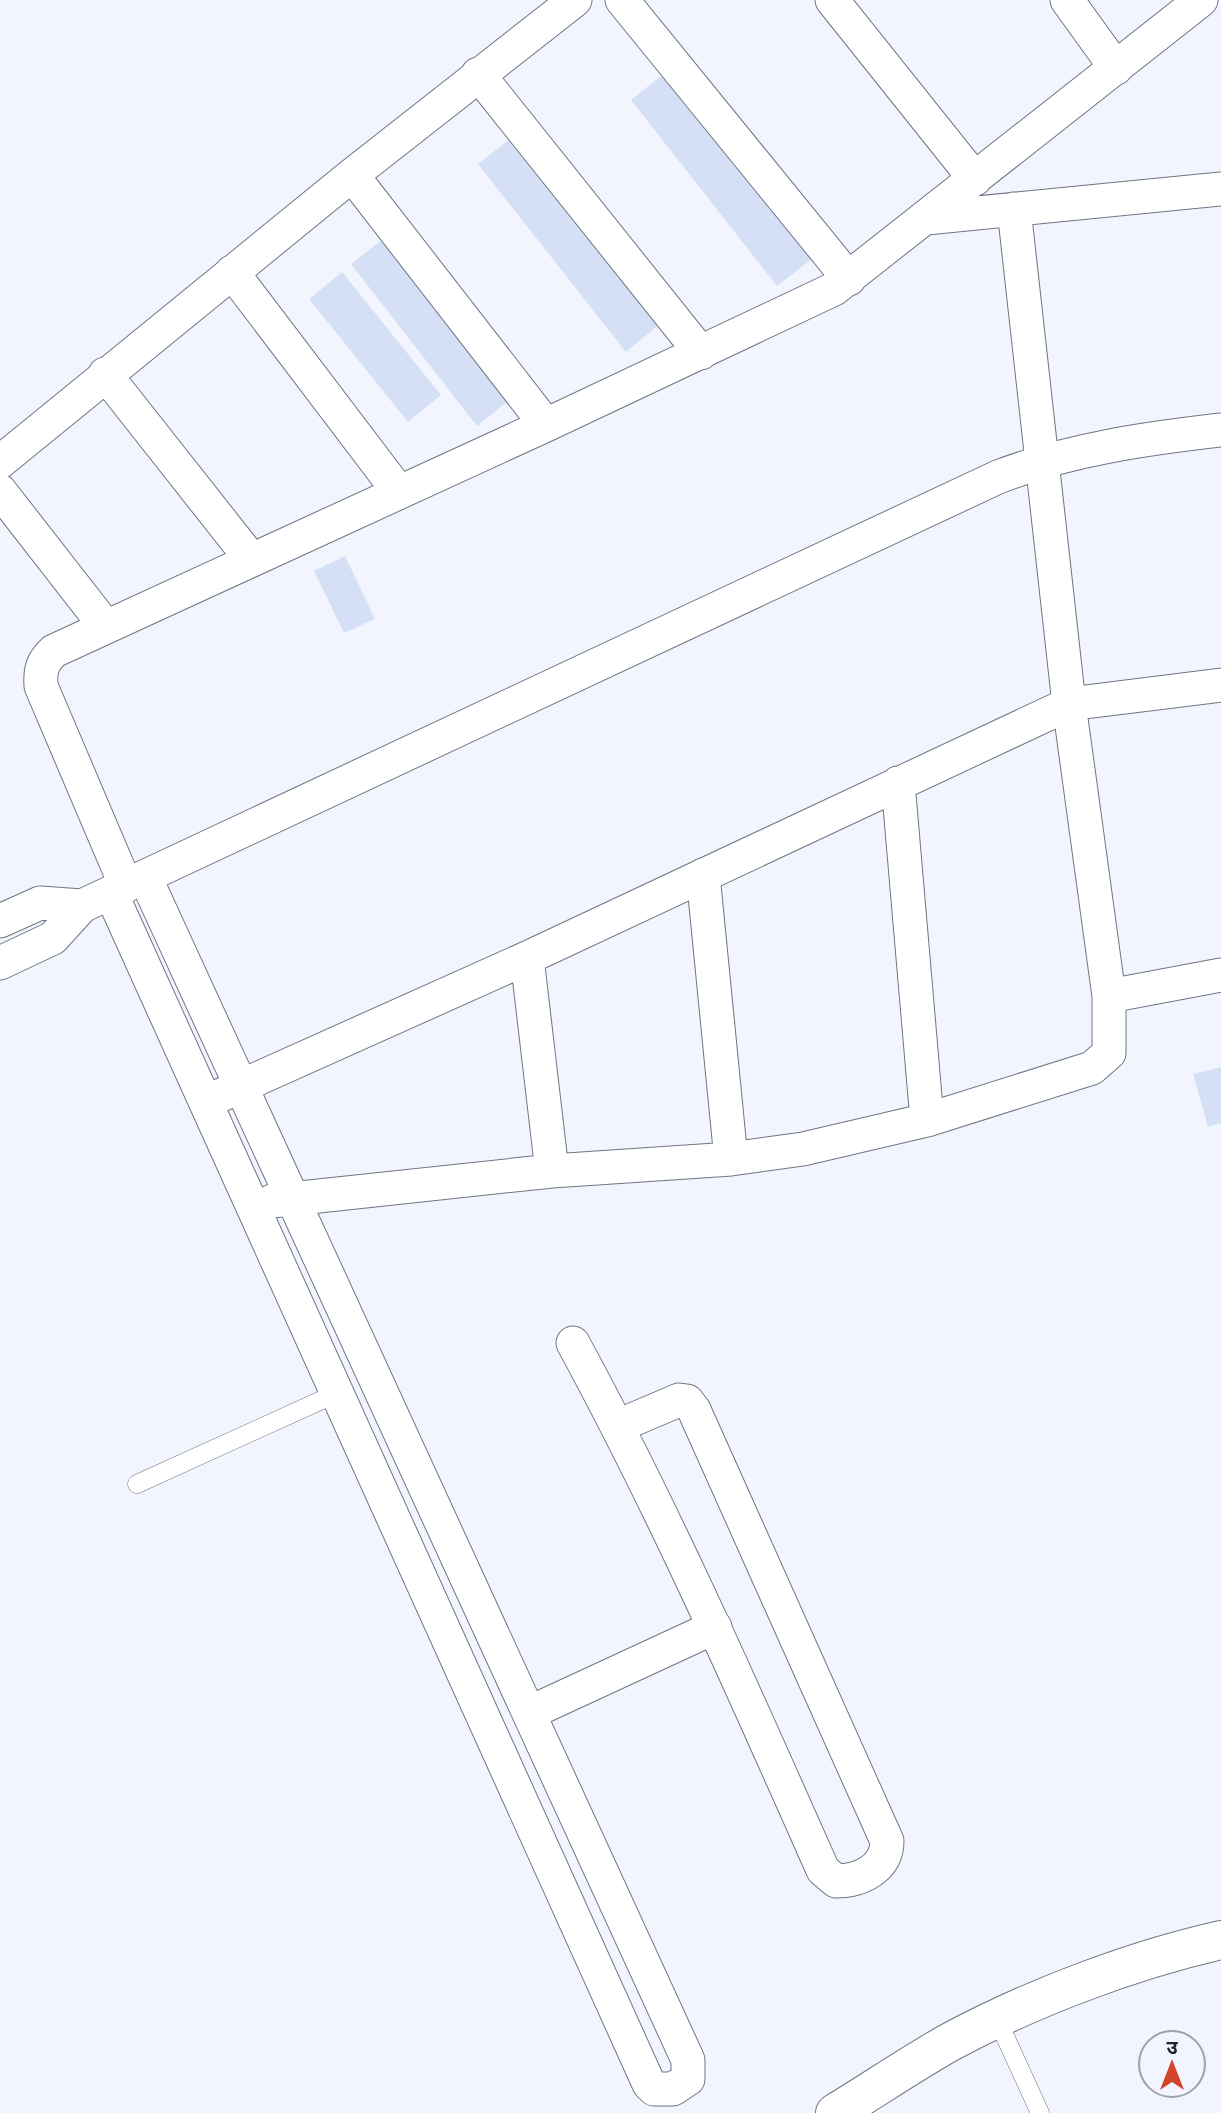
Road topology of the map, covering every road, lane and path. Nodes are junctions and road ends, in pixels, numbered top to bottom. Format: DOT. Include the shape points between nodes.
graph roads {
  1 [pos="575,0"];
  2 [pos="622,0"];
  3 [pos="832,0"];
  4 [pos="1067,0"];
  5 [pos="1201,0"];
  6 [pos="1116,68"];
  7 [pos="478,74"];
  8 [pos="352,175"];
  9 [pos="975,179"];
  10 [pos="1221,189"];
  11 [pos="1014,209"];
  12 [pos="926,218"];
  13 [pos="232,272"];
  14 [pos="849,279"];
  15 [pos="701,353"];
  16 [pos="105,374"];
  17 [pos="546,425"];
  18 [pos="1221,430"];
  19 [pos="1040,461"];
  20 [pos="0,462"];
  21 [pos="0,491"];
  22 [pos="399,492"];
  23 [pos="251,559"];
  24 [pos="107,627"];
  25 [pos="1221,685"];
  26 [pos="1069,704"];
  27 [pos="898,783"];
  28 [pos="703,875"];
  29 [pos="116,891"];
  30 [pos="0,921"];
  31 [pos="527,958"];
  32 [pos="0,963"];
  33 [pos="1221,975"];
  34 [pos="1109,996"];
  35 [pos="239,1085"];
  36 [pos="205,1104"];
  37 [pos="927,1120"];
  38 [pos="731,1158"];
  39 [pos="552,1171"];
  40 [pos="292,1200"];
  41 [pos="249,1202"];
  42 [pos="573,1343"];
  43 [pos="335,1394"];
  44 [pos="618,1426"];
  45 [pos="136,1484"];
  46 [pos="715,1627"];
  47 [pos="529,1713"];
  48 [pos="1221,1940"];
  49 [pos="998,2021"];
  50 [pos="835,2113"];
  51 [pos="1040,2113"];
  1 -- 7 [label="street"];
  2 -- 14 [label="street"];
  3 -- 9 [label="street"];
  4 -- 6 [label="street"];
  5 -- 6 [label="street"];
  6 -- 9 [label="street"];
  7 -- 8 [label="street"];
  7 -- 15 [label="street"];
  8 -- 13 [label="street"];
  8 -- 17 [label="street"];
  9 -- 12 [label="street"];
  10 -- 11 [label="street"];
  11 -- 12 [label="street"];
  11 -- 19 [label="street"];
  12 -- 14 [label="street"];
  13 -- 16 [label="street"];
  13 -- 22 [label="street"];
  14 -- 15 [label="street"];
  15 -- 17 [label="street"];
  16 -- 20 [label="street"];
  16 -- 23 [label="street"];
  17 -- 22 [label="street"];
  18 -- 19 [label="street" via="1120,442"];
  19 -- 26 [label="street"];
  19 -- 29 [label="street"];
  21 -- 24 [label="street"];
  22 -- 23 [label="street"];
  23 -- 24 [label="street"];
  24 -- 29 [label="street" via="54,650 43,660 40,671 41,686"];
  25 -- 26 [label="street"];
  26 -- 27 [label="street"];
  26 -- 34 [label="street"];
  27 -- 28 [label="street"];
  27 -- 37 [label="street"];
  28 -- 31 [label="street"];
  28 -- 38 [label="street"];
  29 -- 30 [label="street" via="40,903"];
  29 -- 32 [label="street" via="53,938"];
  29 -- 35 [label="street"];
  29 -- 36 [label="street"];
  31 -- 35 [label="street"];
  31 -- 39 [label="street"];
  33 -- 34 [label="street"];
  34 -- 37 [label="street" via="1111,1042 1103,1061"];
  35 -- 36 [label="street"];
  35 -- 40 [label="street"];
  36 -- 41 [label="street"];
  37 -- 38 [label="street" via="803,1149"];
  38 -- 39 [label="street"];
  39 -- 40 [label="street"];
  40 -- 41 [label="street"];
  40 -- 47 [label="street"];
  41 -- 43 [label="street"];
  42 -- 44 [label="street"];
  43 -- 45 [label="lane"];
  43 -- 47 [label="street" via="649,2084 654,2089 673,2089 688,2079 688,2060"];
  44 -- 46 [label="street"];
  44 -- 46 [label="street" via="679,1400 687,1401 694,1410 887,1841 878,1868 849,1881 836,1881 823,1870"];
  46 -- 47 [label="street"];
  48 -- 49 [label="main road" via="1181,1949 1066,1990"];
  49 -- 50 [label="main road" via="950,2042"];
  49 -- 51 [label="lane"];
}
